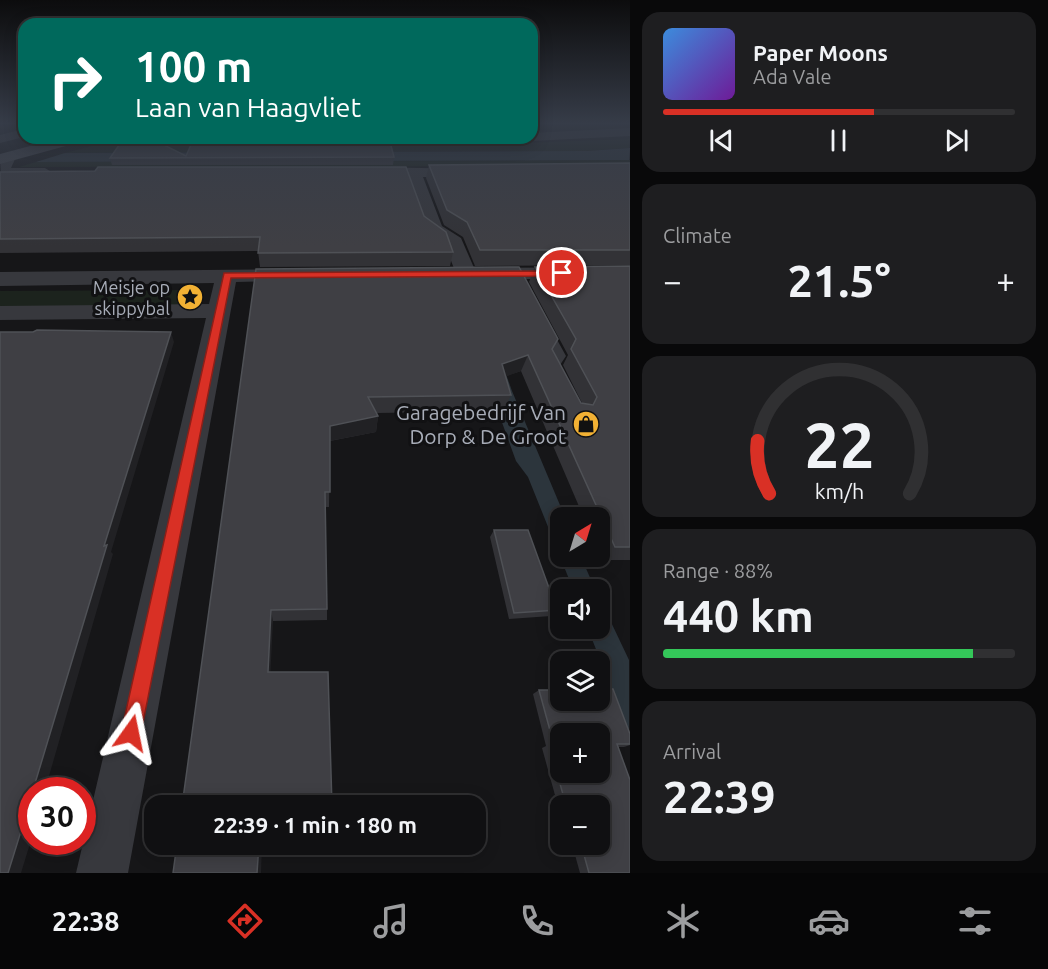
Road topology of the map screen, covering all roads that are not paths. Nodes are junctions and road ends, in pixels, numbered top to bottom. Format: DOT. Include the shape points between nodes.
graph roads {
  1 [pos="1,165"];
  2 [pos="354,172"];
  3 [pos="413,172"];
  4 [pos="482,172"];
  5 [pos="59,173"];
  6 [pos="630,273"];
  7 [pos="442,274"];
  8 [pos="466,274"];
  9 [pos="311,275"];
  10 [pos="227,276"];
  11 [pos="0,279"];
  12 [pos="218,311"];
  13 [pos="0,313"];
  14 [pos="539,315"];
  15 [pos="563,384"];
  16 [pos="102,873"];
  1 -- 5 [label="street" via="8,173"];
  2 -- 3 [label="street"];
  3 -- 4 [label="street"];
  3 -- 8 [label="street" via="434,229 454,242"];
  6 -- 8 [label="street" via="520,279"];
  7 -- 8 [label="street"];
  9 -- 10 [label="street"];
  10 -- 11 [label="street"];
  10 -- 12 [label="street"];
  12 -- 13 [label="street"];
  12 -- 16 [label="street"];
  14 -- 15 [label="lane" via="560,356 553,364"];
}
